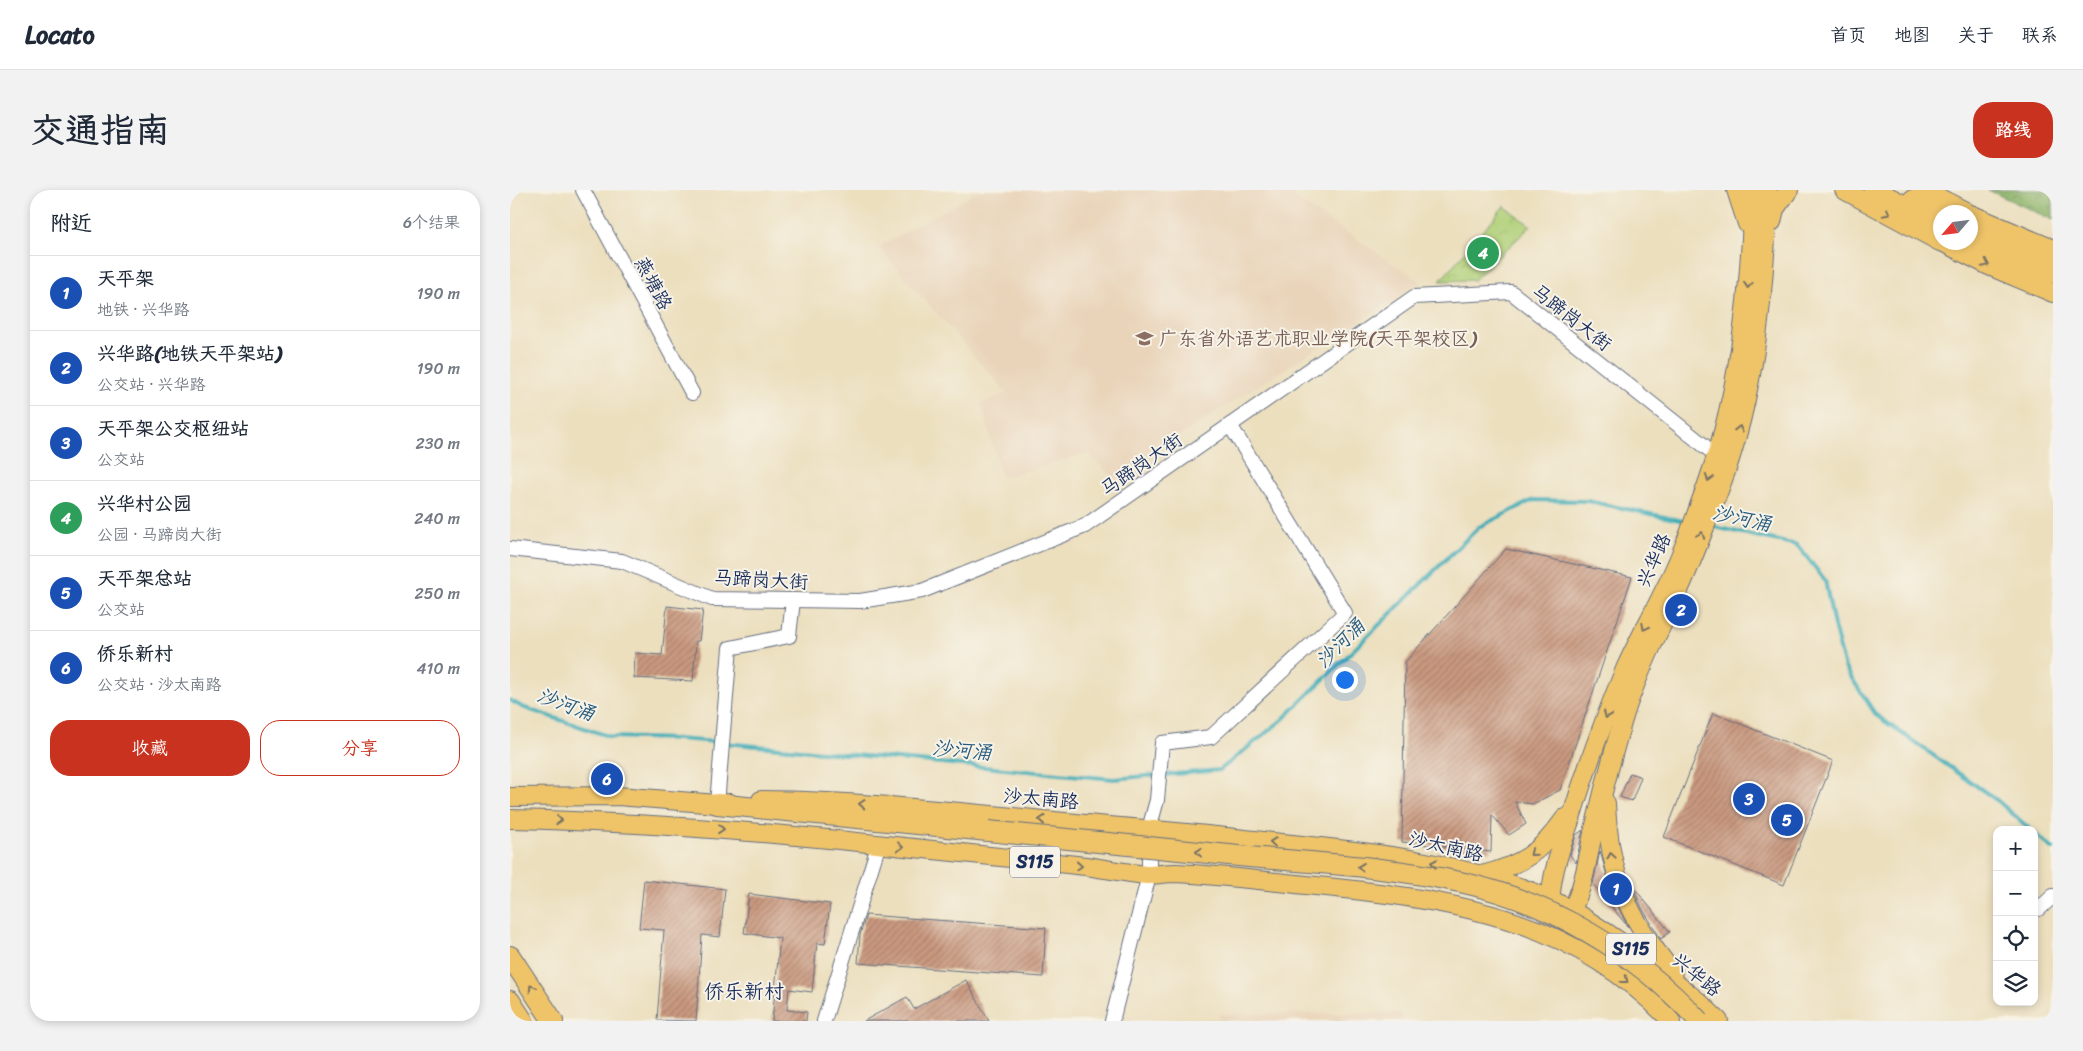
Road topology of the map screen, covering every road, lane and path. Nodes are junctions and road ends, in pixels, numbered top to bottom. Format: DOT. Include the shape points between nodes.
graph roads {
  1 [pos="584,190"];
  2 [pos="1736,190"];
  3 [pos="1753,190"];
  4 [pos="1768,190"];
  5 [pos="1789,190"];
  6 [pos="1844,190"];
  7 [pos="1874,190"];
  8 [pos="1895,190"];
  9 [pos="1922,190"];
  10 [pos="1941,190"];
  11 [pos="1951,205"];
  12 [pos="1933,209"];
  13 [pos="1978,218"];
  14 [pos="1933,220"];
  15 [pos="1978,230"];
  16 [pos="1752,236"];
  17 [pos="1933,238"];
  18 [pos="2053,240"];
  19 [pos="1978,242"];
  20 [pos="1766,247"];
  21 [pos="1957,250"];
  22 [pos="2053,250"];
  23 [pos="2053,261"];
  24 [pos="2053,274"];
  25 [pos="2053,293"];
  26 [pos="692,393"];
  27 [pos="1230,425"];
  28 [pos="1716,455"];
  29 [pos="1707,504"];
  30 [pos="510,549"];
  31 [pos="1685,560"];
  32 [pos="793,600"];
  33 [pos="1606,782"];
  34 [pos="510,797"];
  35 [pos="1575,803"];
  36 [pos="717,804"];
  37 [pos="510,818"];
  38 [pos="1149,829"];
  39 [pos="876,853"];
  40 [pos="1148,875"];
  41 [pos="1481,875"];
  42 [pos="2053,896"];
  43 [pos="1561,905"];
  44 [pos="2039,908"];
  45 [pos="1553,937"];
  46 [pos="510,956"];
  47 [pos="510,1001"];
  48 [pos="1698,1001"];
  49 [pos="523,1021"];
  50 [pos="553,1021"];
  51 [pos="824,1021"];
  52 [pos="1112,1021"];
  53 [pos="1672,1021"];
  54 [pos="1699,1021"];
  55 [pos="1720,1021"];
  1 -- 26 [label="street, 燕塘路"];
  2 -- 16 [label="main road"];
  3 -- 16 [label="main road, 兴华路"];
  4 -- 20 [label="main road, 兴华路"];
  5 -- 20 [label="main road" via="1775,210"];
  6 -- 17 [label="main road, one-way"];
  7 -- 14 [label="highway"];
  8 -- 12 [label="main road"];
  9 -- 11 [label="highway"];
  10 -- 18 [label="main road" via="1993,216"];
  13 -- 22 [label="highway"];
  15 -- 23 [label="main road"];
  16 -- 28 [label="main road, 兴华路, one-way" via="1741,343"];
  19 -- 24 [label="highway"];
  29 -- 20 [label="main road, 兴华路, one-way" via="1728,465 1744,408"];
  21 -- 25 [label="main road, one-way"];
  27 -- 28 [label="street, 马蹄岗大街" via="1414,297 1511,292"];
  27 -- 32 [label="street, 马蹄岗大街" via="1085,526 922,591 860,601"];
  27 -- 38 [label="street" via="1345,613 1211,737 1162,743 1157,800"];
  28 -- 29 [label="main road, 兴华路, one-way"];
  29 -- 31 [label="main road, 兴华路"];
  30 -- 32 [label="street, 马蹄岗大街" via="622,561 712,599"];
  31 -- 33 [label="main road, 兴华路" via="1628,705"];
  31 -- 35 [label="main road, 兴华路, one-way" via="1625,670"];
  32 -- 36 [label="street" via="789,636 730,648"];
  33 -- 43 [label="main road, 兴华路" via="1584,877"];
  48 -- 33 [label="main road, one-way" via="1645,937 1621,891 1608,833"];
  34 -- 36 [label="main road, 沙太南路 / S115" via="618,796"];
  35 -- 41 [label="main road, one-way" via="1551,838 1526,858 1508,868"];
  35 -- 43 [label="main road, 兴华路" via="1560,854"];
  38 -- 36 [label="main road, 沙太南路 / S115, one-way" via="845,803 755,800"];
  54 -- 36 [label="highway, one-way, bridge" via="1658,980 1597,937 1540,908 1460,882 1332,864"];
  37 -- 40 [label="main road, S115, one-way" via="760,833"];
  38 -- 40 [label="street"];
  41 -- 38 [label="main road, 沙太南路 / S115, one-way" via="1386,855"];
  39 -- 51 [label="street"];
  40 -- 45 [label="main road, S115" via="1213,876 1393,895 1483,913"];
  40 -- 52 [label="street"];
  41 -- 43 [label="main road, 沙太南路 / S115"];
  42 -- 44 [label="street"];
  43 -- 45 [label="main road, 兴华路"];
  43 -- 45 [label="main road, 兴华路"];
  43 -- 48 [label="main road, 兴华路 / S115" via="1635,952"];
  45 -- 53 [label="main road, S115, one-way" via="1615,971"];
  50 -- 46 [label="highway, one-way"];
  47 -- 49 [label="highway"];
  48 -- 55 [label="main road, 兴华路 / S115"];
}
